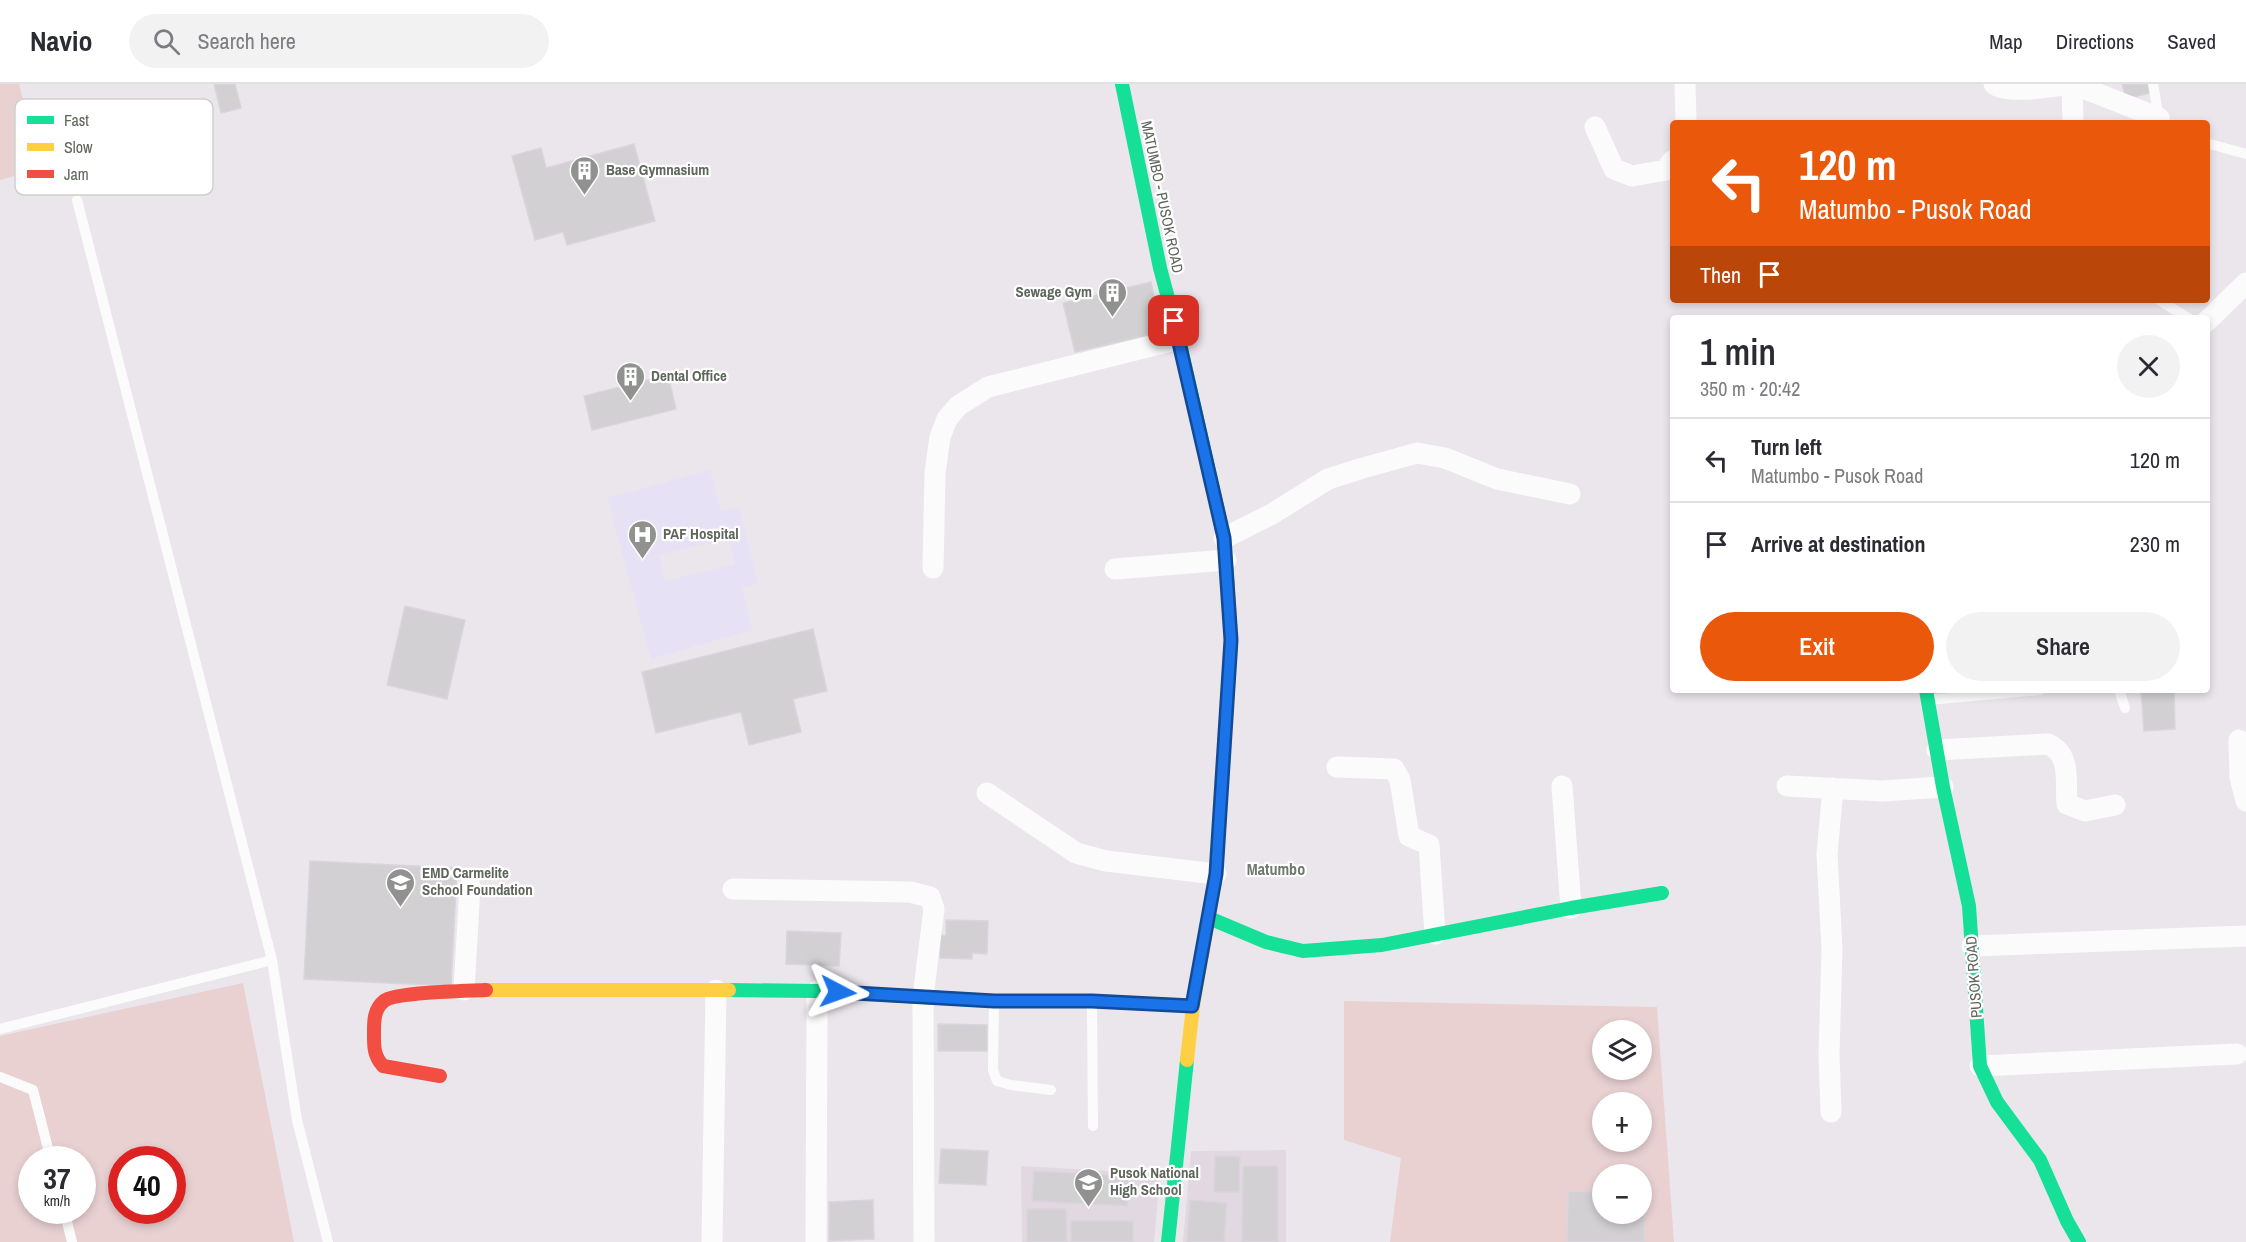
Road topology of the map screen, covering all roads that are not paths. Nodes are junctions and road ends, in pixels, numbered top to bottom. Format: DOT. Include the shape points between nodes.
graph roads {
  1 [pos="1122,84"];
  2 [pos="1685,84"];
  3 [pos="1994,84"];
  4 [pos="2072,84"];
  5 [pos="2153,84"];
  6 [pos="1686,120"];
  7 [pos="2073,120"];
  8 [pos="2161,120"];
  9 [pos="2163,120"];
  10 [pos="1595,127"];
  11 [pos="2210,144"];
  12 [pos="2246,154"];
  13 [pos="1670,164"];
  14 [pos="77,200"];
  15 [pos="2246,282"];
  16 [pos="2164,303"];
  17 [pos="2183,315"];
  18 [pos="2210,318"];
  19 [pos="1179,339"];
  20 [pos="1570,494"];
  21 [pos="1224,538"];
  22 [pos="1226,560"];
  23 [pos="933,568"];
  24 [pos="1115,569"];
  25 [pos="1972,693"];
  26 [pos="2119,693"];
  27 [pos="1927,695"];
  28 [pos="2126,708"];
  29 [pos="2239,740"];
  30 [pos="1937,750"];
  31 [pos="1337,767"];
  32 [pos="1562,786"];
  33 [pos="1787,786"];
  34 [pos="1943,787"];
  35 [pos="1833,788"];
  36 [pos="987,793"];
  37 [pos="2246,801"];
  38 [pos="2115,805"];
  39 [pos="1216,874"];
  40 [pos="470,886"];
  41 [pos="733,889"];
  42 [pos="1662,893"];
  43 [pos="1571,908"];
  44 [pos="1209,918"];
  45 [pos="1435,934"];
  46 [pos="2246,936"];
  47 [pos="1972,946"];
  48 [pos="272,960"];
  49 [pos="464,990"];
  50 [pos="716,990"];
  51 [pos="816,991"];
  52 [pos="923,997"];
  53 [pos="994,1001"];
  54 [pos="1092,1001"];
  55 [pos="1192,1006"];
  56 [pos="0,1029"];
  57 [pos="2237,1054"];
  58 [pos="1980,1066"];
  59 [pos="440,1076"];
  60 [pos="0,1077"];
  61 [pos="1051,1090"];
  62 [pos="1831,1112"];
  63 [pos="1094,1126"];
  64 [pos="47,1146"];
  65 [pos="68,1224"];
  66 [pos="72,1242"];
  67 [pos="328,1242"];
  68 [pos="712,1242"];
  69 [pos="816,1242"];
  70 [pos="924,1242"];
  71 [pos="1168,1242"];
  72 [pos="2079,1242"];
  1 -- 19 [label="street, MATUMBO - PUSOK ROAD" via="1160,268"];
  2 -- 6 [label="street"];
  3 -- 4 [label="street" via="1998,88 2031,88"];
  4 -- 7 [label="street"];
  4 -- 8 [label="street"];
  5 -- 9 [label="lane"];
  10 -- 13 [label="street" via="1614,169 1632,176 1666,170"];
  11 -- 12 [label="lane"];
  14 -- 48 [label="lane"];
  15 -- 18 [label="street"];
  16 -- 17 [label="lane"];
  19 -- 21 [label="street, MATUMBO - PUSOK ROAD"];
  19 -- 23 [label="street" via="988,387 958,406 947,418 940,437 935,473"];
  20 -- 21 [label="street" via="1497,479 1445,458 1417,453 1328,479"];
  21 -- 22 [label="street, MATUMBO - PUSOK ROAD"];
  22 -- 24 [label="street"];
  22 -- 39 [label="street, MATUMBO - PUSOK ROAD" via="1231,640"];
  25 -- 27 [label="lane"];
  26 -- 28 [label="lane"];
  27 -- 30 [label="street, PUSOK ROAD"];
  29 -- 37 [label="street" via="2240,777"];
  30 -- 34 [label="street, PUSOK ROAD"];
  30 -- 38 [label="street" via="2048,744 2058,749 2063,761 2067,804 2085,811"];
  31 -- 45 [label="street" via="1394,769 1400,780 1409,837 1429,845"];
  32 -- 43 [label="street"];
  33 -- 35 [label="street"];
  34 -- 35 [label="street" via="1882,791"];
  34 -- 47 [label="street, PUSOK ROAD" via="1968,906"];
  35 -- 62 [label="street" via="1827,854 1832,949"];
  36 -- 39 [label="street" via="1076,853 1106,861"];
  39 -- 44 [label="street, MATUMBO - PUSOK ROAD"];
  40 -- 49 [label="street"];
  41 -- 52 [label="street" via="910,892 930,897 934,909"];
  42 -- 43 [label="street"];
  43 -- 45 [label="street"];
  44 -- 45 [label="street" via="1266,942 1303,951 1382,945"];
  44 -- 55 [label="street, MATUMBO - PUSOK ROAD"];
  46 -- 47 [label="street"];
  47 -- 58 [label="street, PUSOK ROAD"];
  48 -- 56 [label="lane"];
  48 -- 67 [label="lane" via="297,1120"];
  49 -- 50 [label="street"];
  49 -- 59 [label="street" via="399,996 384,1001 374,1016 374,1050 383,1066"];
  50 -- 51 [label="street"];
  50 -- 68 [label="street"];
  51 -- 52 [label="street"];
  51 -- 69 [label="street"];
  52 -- 53 [label="street"];
  52 -- 70 [label="street"];
  53 -- 54 [label="street"];
  53 -- 61 [label="lane" via="993,1070 998,1081"];
  54 -- 55 [label="street"];
  54 -- 63 [label="lane"];
  55 -- 71 [label="street, MATUMBO - PUSOK ROAD"];
  57 -- 58 [label="street"];
  58 -- 72 [label="street, PUSOK ROAD" via="1997,1102 2040,1160"];
  60 -- 64 [label="lane" via="33,1090"];
  65 -- 66 [label="lane"];
}
